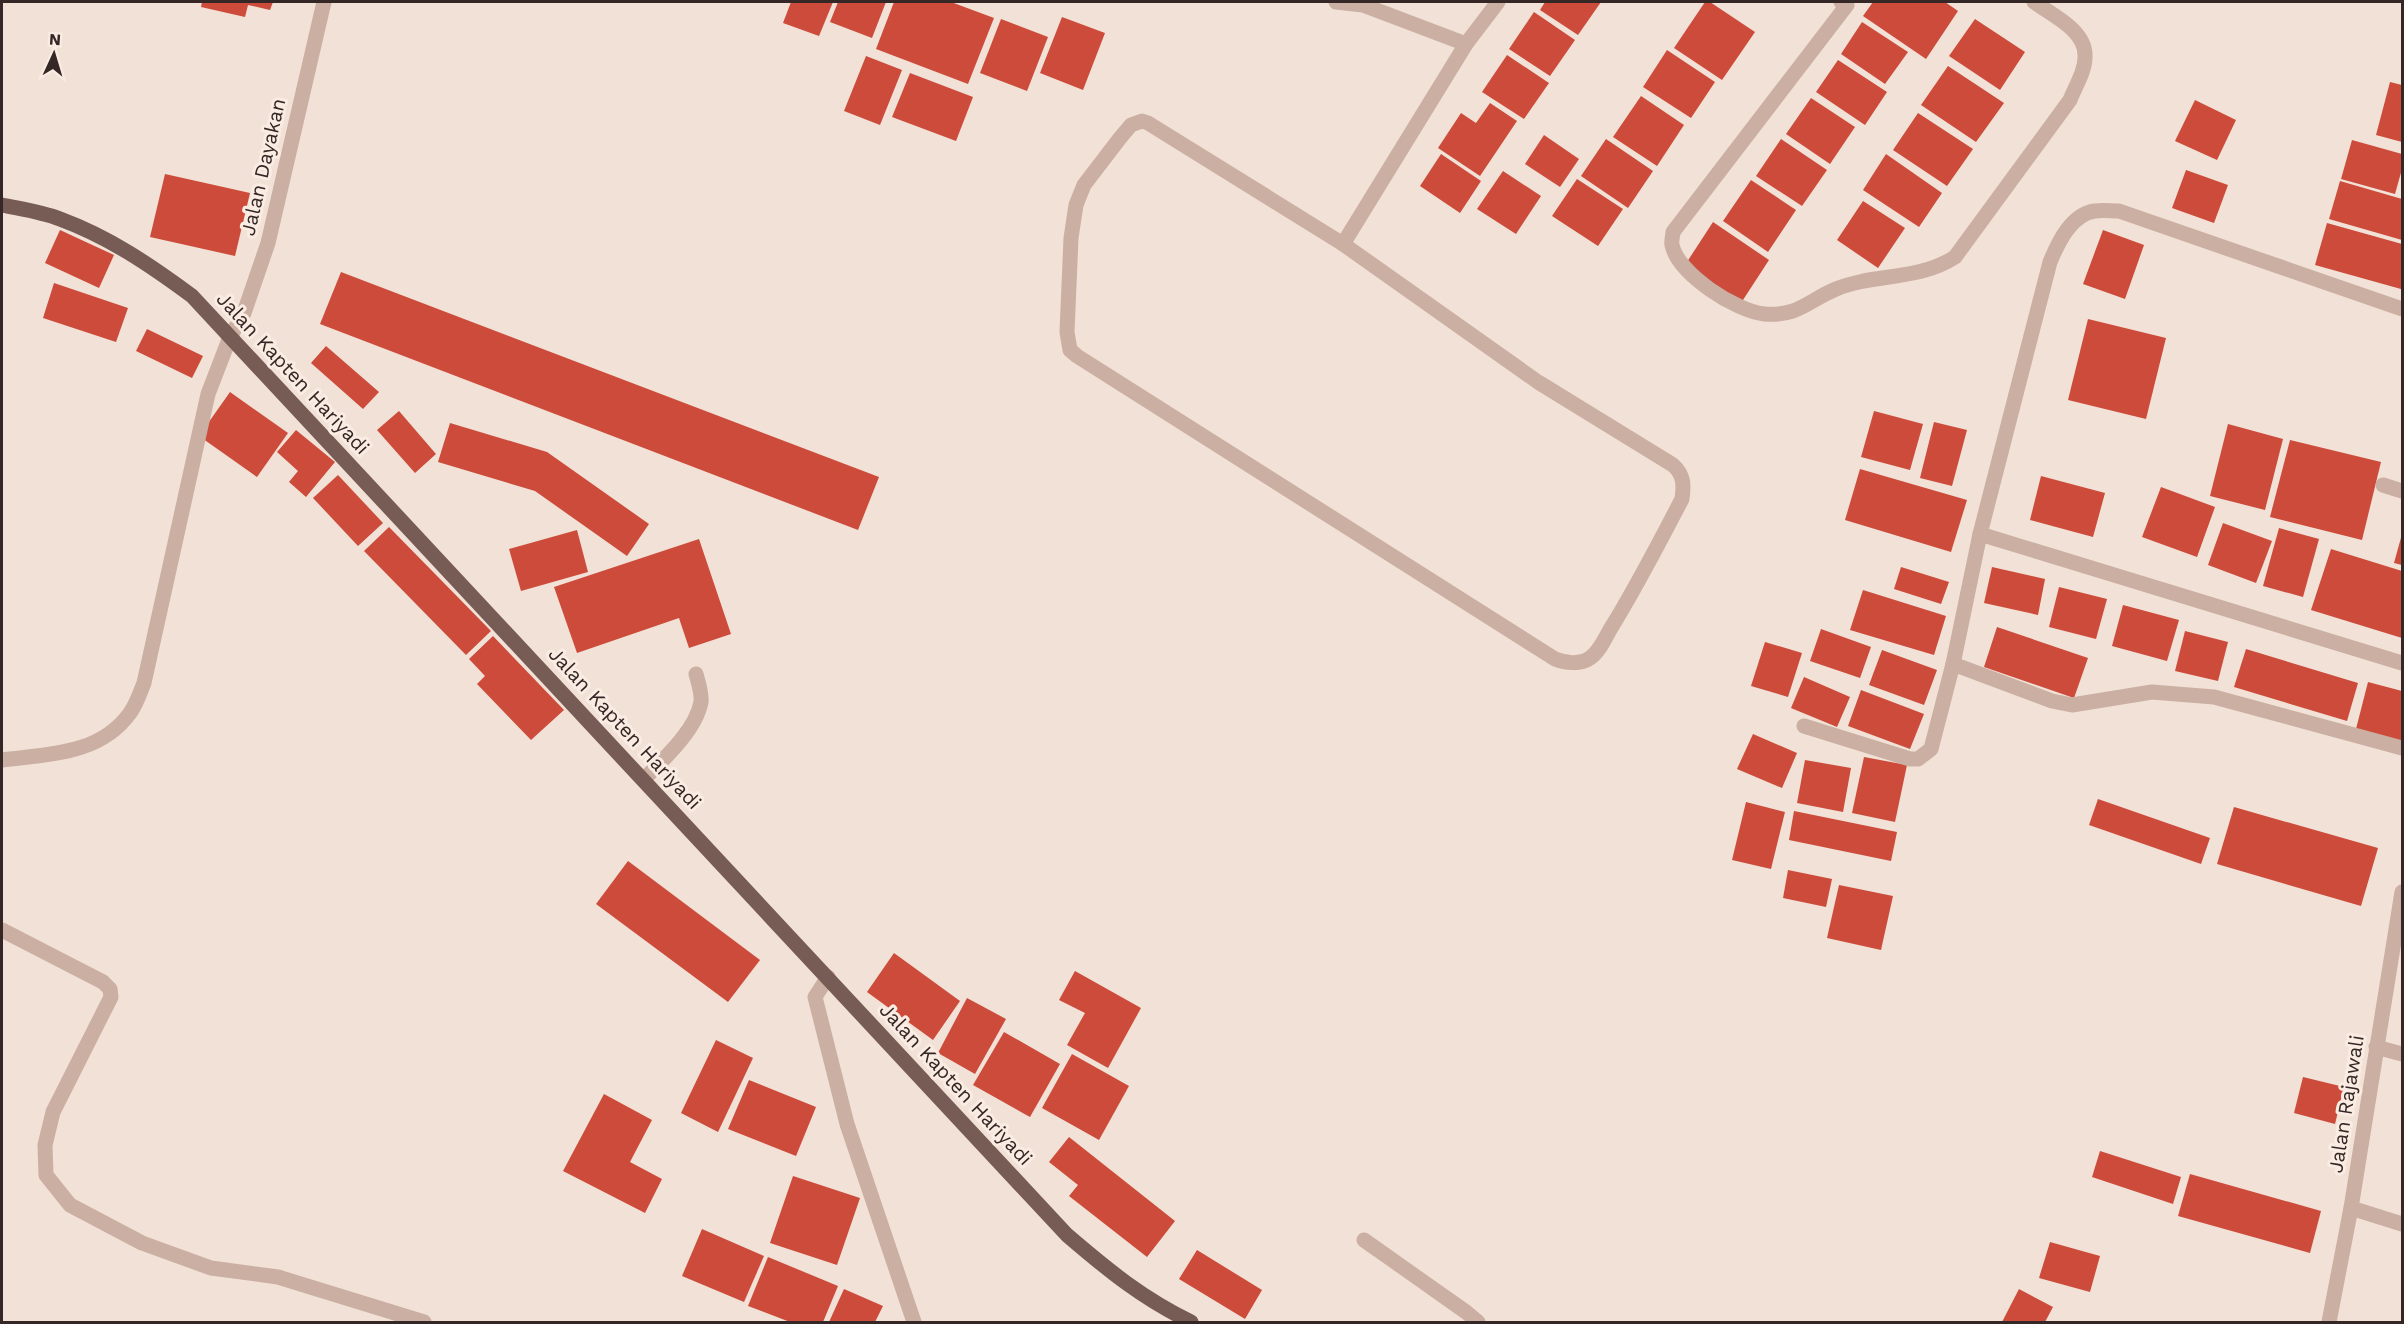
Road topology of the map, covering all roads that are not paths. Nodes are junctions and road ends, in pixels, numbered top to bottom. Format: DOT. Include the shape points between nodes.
graph roads {
  1 [pos="324,2"];
  2 [pos="1336,2"];
  3 [pos="1498,2"];
  4 [pos="2034,2"];
  5 [pos="1364,3"];
  6 [pos="1846,3"];
  7 [pos="1466,44"];
  8 [pos="2,205"];
  9 [pos="1343,244"];
  10 [pos="2403,309"];
  11 [pos="230,337"];
  12 [pos="2383,485"];
  13 [pos="2403,491"];
  14 [pos="1980,534"];
  15 [pos="2403,663"];
  16 [pos="1953,664"];
  17 [pos="696,674"];
  18 [pos="1804,726"];
  19 [pos="2403,747"];
  20 [pos="2,760"];
  21 [pos="645,778"];
  22 [pos="2403,892"];
  23 [pos="2,930"];
  24 [pos="828,977"];
  25 [pos="2376,1047"];
  26 [pos="2403,1054"];
  27 [pos="2351,1208"];
  28 [pos="2403,1224"];
  29 [pos="1364,1240"];
  30 [pos="424,1323"];
  31 [pos="914,1323"];
  32 [pos="1191,1323"];
  33 [pos="1478,1323"];
  34 [pos="2329,1323"];
  1 -- 11 [label="street, Jalan Dayakan" via="268,243 244,314"];
  2 -- 5 [label="street"];
  3 -- 7 [label="street"];
  4 -- 6 [label="street" via="2080,36 2085,55 2081,74 2070,100 1955,257 1916,274 1854,283 1787,313 1764,314 1735,306 1695,278 1677,257 1673,231"];
  5 -- 7 [label="street"];
  7 -- 9 [label="street"];
  8 -- 11 [label="main road, Jalan Kapten Hariyadi" via="58,218 102,236 192,296"];
  9 -- 9 [label="street" via="1538,382 1679,471 1684,489 1682,499 1632,594 1590,658 1582,662 1555,659 1077,356 1067,342 1076,205 1084,185 1120,138 1131,125 1142,121"];
  10 -- 14 [label="street" via="2119,211 2093,211 2062,234 2050,262"];
  11 -- 20 [label="street, Jalan Dayakan" via="208,394 144,683 131,712 109,736 76,750"];
  11 -- 21 [label="main road, Jalan Kapten Hariyadi"];
  12 -- 13 [label="street"];
  14 -- 15 [label="street"];
  14 -- 16 [label="street"];
  16 -- 18 [label="street" via="1931,749 1918,759"];
  16 -- 19 [label="street" via="2072,705 2152,692 2214,697"];
  17 -- 21 [label="street" via="702,699 697,717 672,751"];
  21 -- 24 [label="main road, Jalan Kapten Hariyadi"];
  22 -- 25 [label="street, Jalan Rajawali"];
  23 -- 30 [label="street" via="110,989 111,997 53,1112 45,1145 46,1175 70,1205 142,1243 211,1268 278,1276"];
  24 -- 31 [label="street" via="815,997 847,1124"];
  24 -- 32 [label="main road, Jalan Kapten Hariyadi" via="1067,1235 1113,1275 1157,1306"];
  25 -- 26 [label="street"];
  25 -- 27 [label="street, Jalan Rajawali"];
  27 -- 28 [label="street"];
  27 -- 34 [label="street, Jalan Rajawali"];
  29 -- 33 [label="street"];
}
